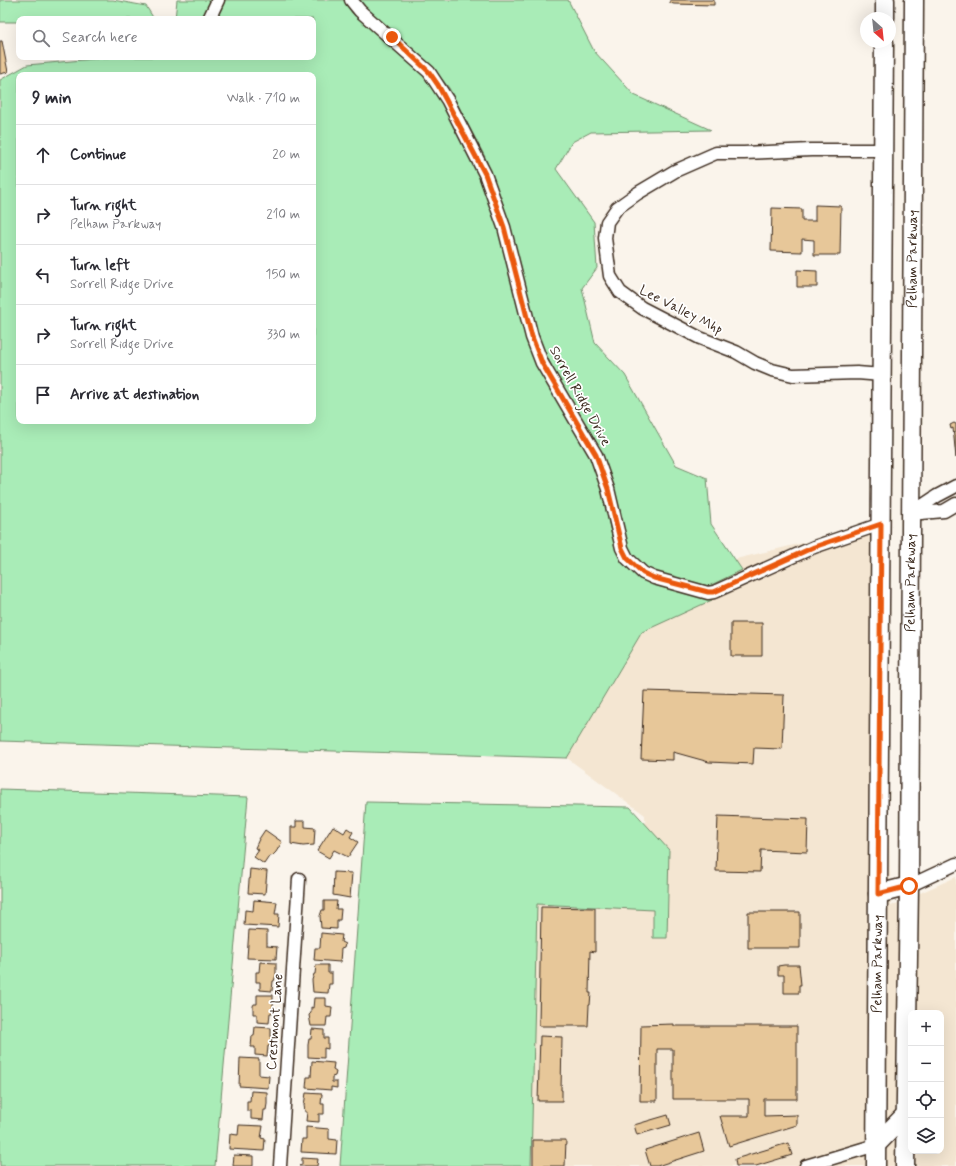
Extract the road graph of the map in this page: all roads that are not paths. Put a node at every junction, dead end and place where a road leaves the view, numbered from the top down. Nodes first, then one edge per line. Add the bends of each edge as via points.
1 (218, 0) edge
2 (352, 0) edge
3 (885, 0) edge
4 (914, 0) edge
5 (885, 12) edge
6 (210, 16) edge
7 (884, 48) edge
8 (884, 150) junction
9 (912, 150) junction
10 (882, 375) junction
11 (911, 388) junction
12 (956, 486) edge
13 (956, 504) edge
14 (910, 514) junction
15 (881, 524) junction
16 (956, 864) edge
17 (299, 879) dead end
18 (909, 886) junction
19 (878, 894) junction
20 (906, 1114) junction
21 (876, 1145) junction
22 (280, 1166) edge
23 (806, 1166) edge
24 (876, 1166) edge
25 (905, 1166) edge

1 - 6 street
2 - 15 street, Sorrell Ridge Drive via 360,11 429,72 448,101 485,174 504,227 532,337 542,363 596,455 608,489 622,548 634,565 654,578 714,592 814,547
3 - 5 main road
4 - 9 main road, Pelham Parkway
7 - 8 main road, Pelham Parkway
8 - 9 main road
8 - 10 main road, Pelham Parkway
8 - 10 street, Lee Valley Mhp via 716,153 675,171 617,208 607,222 605,238 610,276 620,292 642,308 700,338 772,370 793,375
9 - 11 main road, Pelham Parkway
10 - 11 main road
10 - 15 main road, Pelham Parkway
11 - 14 main road, Pelham Parkway
12 - 14 street
13 - 14 street via 944,511
14 - 15 main road
14 - 18 main road, Pelham Parkway
15 - 19 main road, Pelham Parkway
16 - 18 street
17 - 22 street, Crestmont Lane
18 - 19 main road
18 - 20 main road, Pelham Parkway
19 - 21 main road, Pelham Parkway
20 - 21 main road
20 - 25 main road, Pelham Parkway
21 - 23 street
21 - 24 main road, Pelham Parkway

